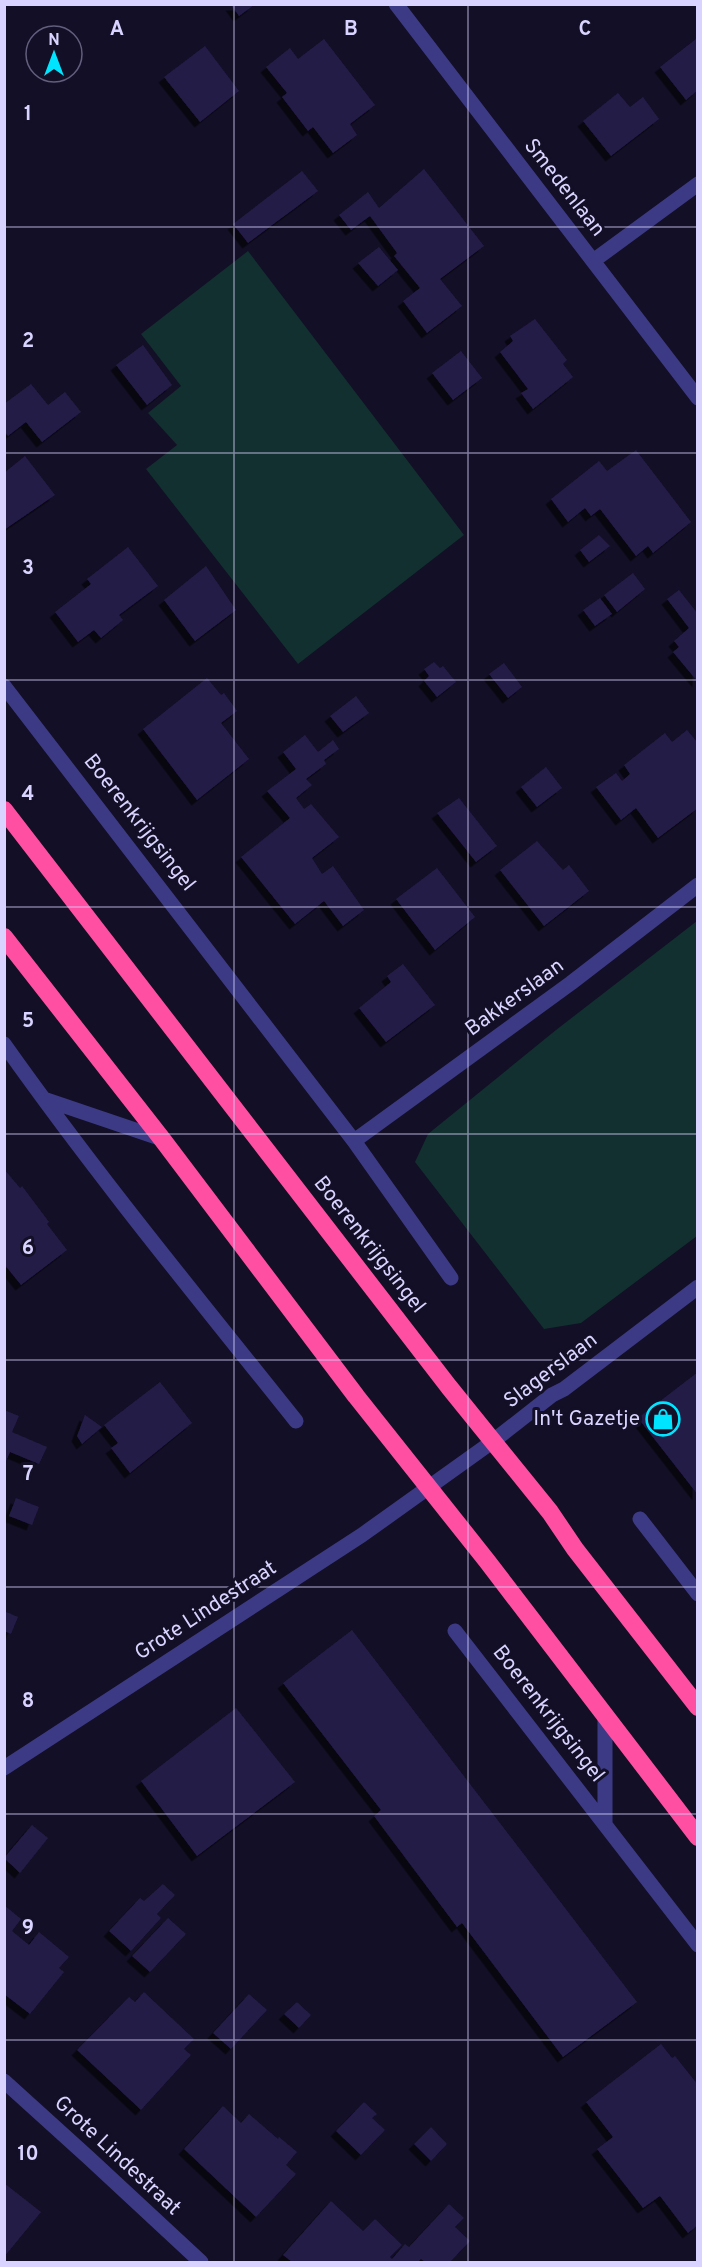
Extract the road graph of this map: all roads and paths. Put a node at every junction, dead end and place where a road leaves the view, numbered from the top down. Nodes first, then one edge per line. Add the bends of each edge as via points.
1 (396, 4) edge
2 (698, 184) edge
3 (593, 261) junction
4 (698, 398) edge
5 (4, 686) edge
6 (4, 810) edge
7 (698, 885) edge
8 (4, 937) edge
9 (4, 1044) edge
10 (44, 1100) junction
11 (162, 1139) junction
12 (354, 1141) junction
13 (451, 1278) dead end
14 (698, 1287) edge
15 (296, 1421) dead end
16 (492, 1442) junction
17 (429, 1488) junction
18 (640, 1519) dead end
19 (698, 1594) edge
20 (455, 1631) dead end
21 (698, 1707) edge
22 (605, 1717) junction
23 (4, 1768) edge
24 (605, 1825) junction
25 (698, 1837) edge
26 (698, 1945) edge
27 (4, 2081) edge
28 (201, 2262) edge

1 - 3 street, Smedenlaan
2 - 3 street
3 - 4 street, Smedenlaan
5 - 12 street, Boerenkrijgsingel
6 - 16 highway, Boerenkrijgsingel
7 - 12 street, Bakkerslaan
8 - 11 highway, Boerenkrijgsingel
9 - 10 street
10 - 11 street
10 - 15 street
11 - 17 highway, Boerenkrijgsingel
12 - 13 street, Boerenkrijgsingel
14 - 16 street, Slagerslaan
16 - 17 street, Slagerslaan
16 - 21 highway, Boerenkrijgsingel
17 - 22 highway, Boerenkrijgsingel
17 - 23 street, Grote Lindestraat
18 - 19 street
20 - 24 street, Boerenkrijgsingel
22 - 24 street, Boerenkrijgsingel
22 - 25 highway, Boerenkrijgsingel
24 - 26 street, Boerenkrijgsingel
27 - 28 street, Grote Lindestraat

